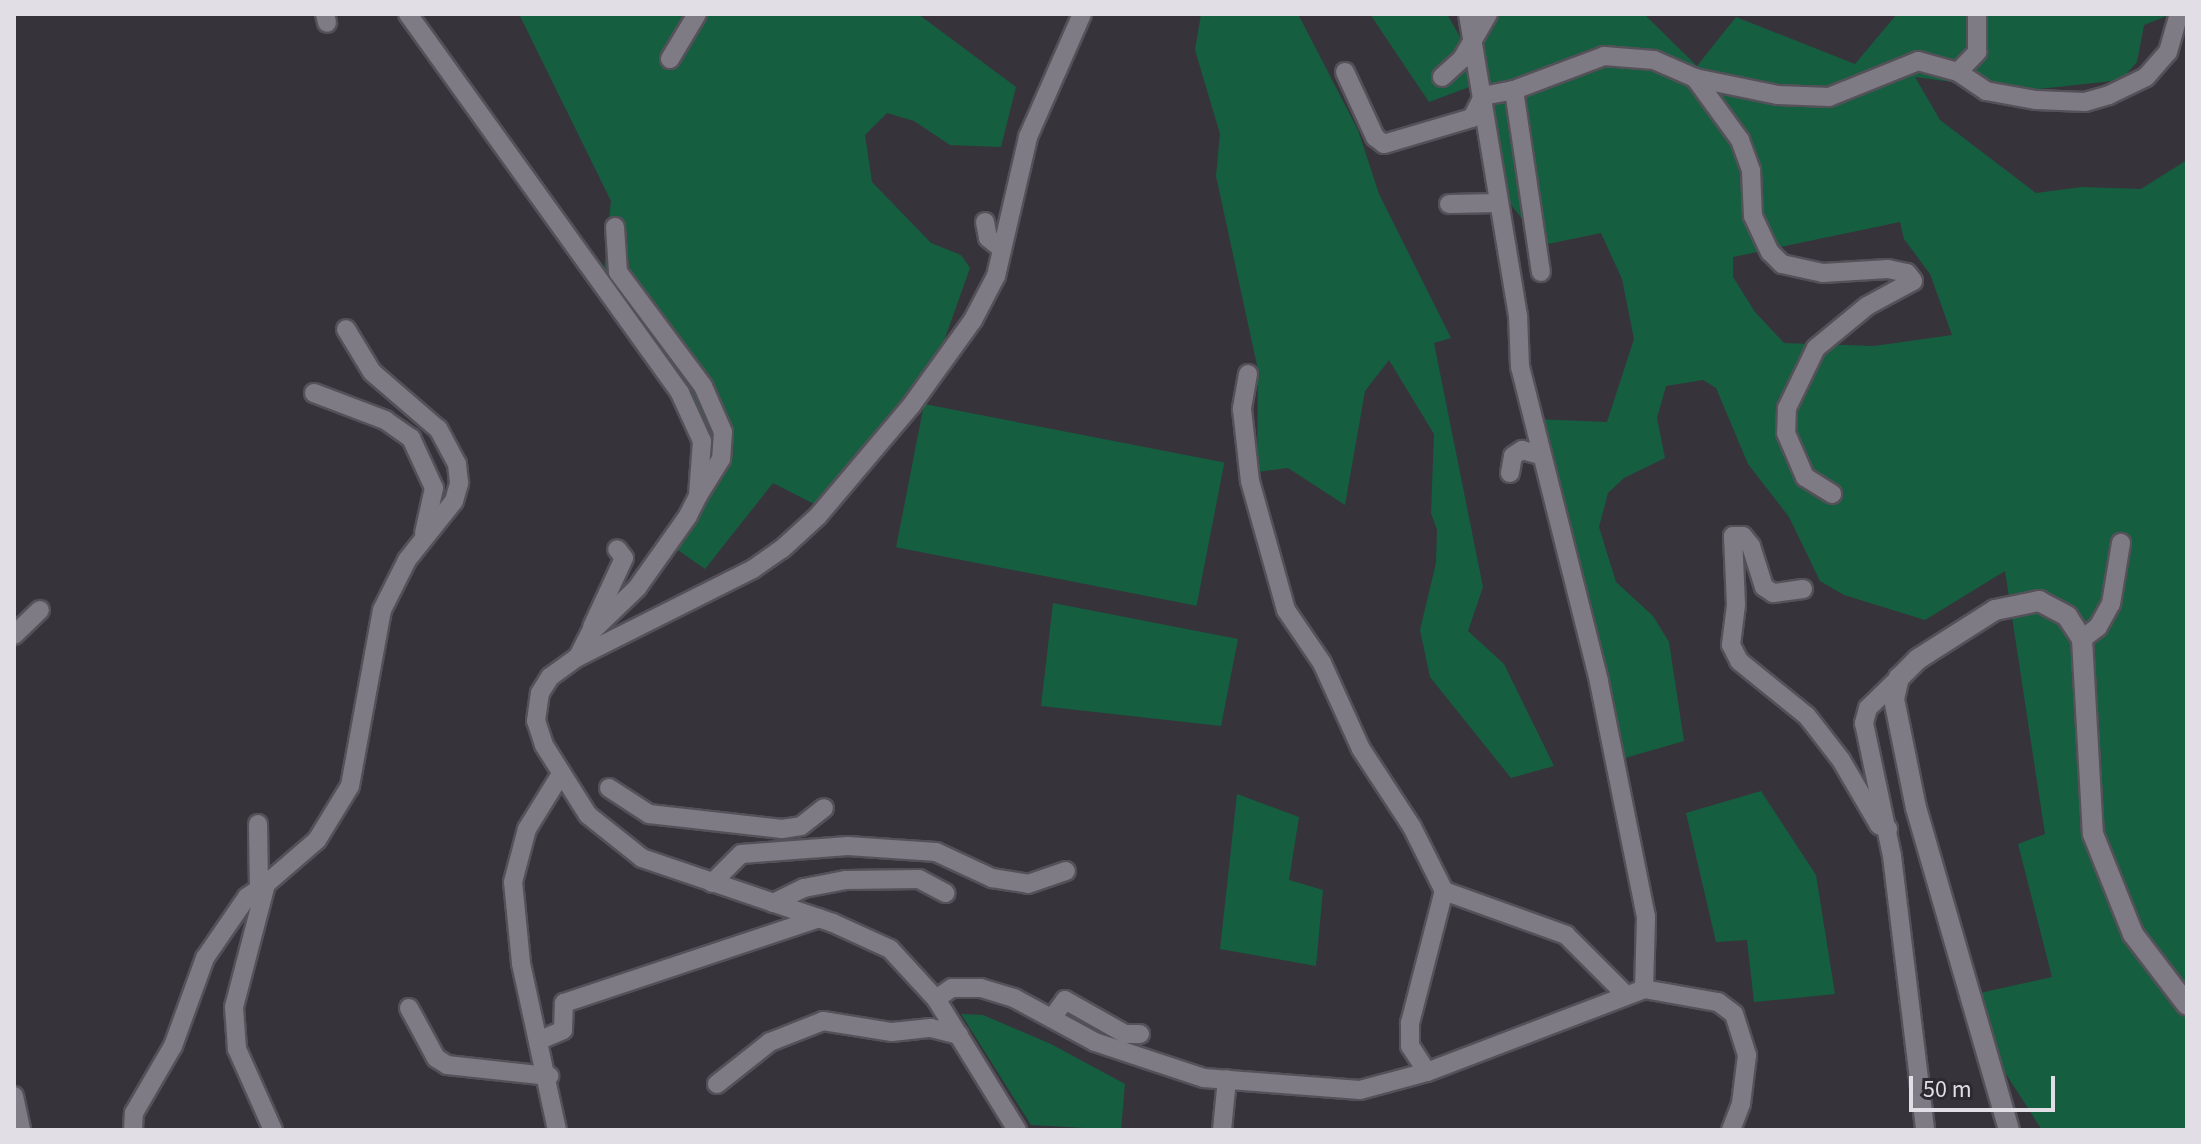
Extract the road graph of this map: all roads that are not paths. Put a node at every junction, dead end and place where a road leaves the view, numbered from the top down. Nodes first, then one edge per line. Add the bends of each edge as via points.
1 (408, 14) edge
2 (697, 14) edge
3 (1082, 14) edge
4 (1468, 14) edge
5 (1488, 14) edge
6 (1977, 14) edge
7 (2179, 14) edge
8 (1472, 38) junction
9 (670, 59) dead end
10 (1345, 72) dead end
11 (1958, 72) junction
12 (1442, 77) dead end
13 (1695, 78) junction
14 (1514, 90) junction
15 (1483, 96) junction
16 (1498, 203) junction
17 (1449, 204) dead end
18 (985, 222) dead end
19 (615, 227) dead end
20 (1002, 249) junction
21 (1541, 272) dead end
22 (346, 329) dead end
23 (1248, 374) dead end
24 (314, 393) dead end
25 (1539, 455) junction
26 (1510, 473) dead end
27 (1832, 494) dead end
28 (698, 496) junction
29 (422, 539) junction
30 (2121, 543) dead end
31 (617, 549) dead end
32 (1803, 589) dead end
33 (40, 610) dead end
34 (590, 633) junction
35 (14, 635) edge
36 (2082, 639) junction
37 (578, 657) junction
38 (1899, 678) junction
39 (561, 774) junction
40 (609, 788) dead end
41 (824, 808) dead end
42 (258, 824) dead end
43 (1888, 829) junction
44 (1066, 871) dead end
45 (712, 883) junction
46 (263, 886) junction
47 (1444, 891) junction
48 (945, 893) dead end
49 (773, 903) junction
50 (819, 918) junction
51 (1644, 989) junction
52 (1626, 995) junction
53 (936, 999) junction
54 (2187, 1005) edge
55 (409, 1008) dead end
56 (1052, 1018) junction
57 (1140, 1034) dead end
58 (959, 1035) junction
59 (540, 1040) junction
60 (1427, 1072) junction
61 (549, 1076) junction
62 (1227, 1079) junction
63 (717, 1084) dead end
64 (14, 1096) edge
65 (21, 1130) edge
66 (133, 1130) edge
67 (273, 1130) edge
68 (557, 1130) edge
69 (1017, 1130) edge
70 (1222, 1130) edge
71 (1731, 1130) edge
72 (1925, 1130) edge
73 (2009, 1130) edge

1 - 28 street via 680,393 702,441
2 - 9 street
3 - 20 street via 1028,137
4 - 8 street
5 - 8 street
6 - 11 street via 1977,52
7 - 11 street via 2168,52 2146,77 2085,102 1986,91
8 - 12 street via 1462,59
8 - 15 street
10 - 15 street via 1375,137 1384,144 1472,118
11 - 13 street via 1918,61 1829,97 1750,91
13 - 14 street via 1654,60 1604,56
13 - 27 street via 1740,140 1751,171 1753,216 1770,252 1782,264 1823,273 1888,269 1907,273 1913,281 1867,306 1816,348 1787,408 1786,433 1805,477
14 - 15 street
14 - 21 street
15 - 16 street
16 - 17 street
16 - 25 street via 1518,316 1520,367
18 - 20 street via 988,238
19 - 28 street via 618,272 703,386 723,432 721,459
20 - 37 street via 996,276 954,347 818,516 753,569
22 - 29 street via 372,372 438,429 457,464 454,501
23 - 47 street via 1243,434 1250,481 1286,610 1322,663 1361,749 1412,827
24 - 29 street via 385,420 417,445 434,488
25 - 26 street via 1522,450 1513,456
25 - 51 street via 1612,746 1646,917
28 - 34 street via 637,588
29 - 46 street via 382,610 350,786 317,840
30 - 36 street via 2111,604 2098,627
31 - 34 street via 624,558
32 - 43 street via 1773,593 1764,587 1751,546 1743,536 1733,536 1736,605 1731,645 1739,661 1807,716 1841,760 1879,825
33 - 35 street
34 - 37 street
36 - 38 street via 2056,609 2039,601 2018,603 1943,641
36 - 54 street via 2093,834 2133,934
37 - 39 street via 550,677 540,693 536,721
38 - 43 street via 1868,708 1864,723
38 - 73 street via 1895,715 1916,808
39 - 45 street via 588,815 620,844 675,873
39 - 59 street via 527,829 513,882 521,963
40 - 41 street via 649,814 782,829 801,826
42 - 46 street
43 - 72 street
44 - 45 street via 1028,884 992,878 936,852 848,846 741,854
45 - 49 street
46 - 66 street via 229,919 205,958 173,1046 134,1113
46 - 67 street via 234,1007 237,1049
47 - 52 street via 1566,935
47 - 60 street via 1410,1023 1410,1046
48 - 49 street via 919,879 846,880 804,888
49 - 50 street
50 - 53 street via 890,949
50 - 59 street via 564,1003 563,1030
51 - 52 street
51 - 71 street via 1718,1002 1734,1014 1747,1055 1741,1104
52 - 60 street
53 - 56 street via 952,988 981,988
53 - 58 street
55 - 61 street via 436,1058 447,1065
56 - 57 street via 1065,1000 1125,1034
56 - 62 street via 1151,1064
58 - 63 street via 931,1028 892,1032 823,1021 770,1042
58 - 69 street
59 - 61 street
60 - 62 street via 1360,1090
61 - 68 street
62 - 70 street
64 - 65 street

